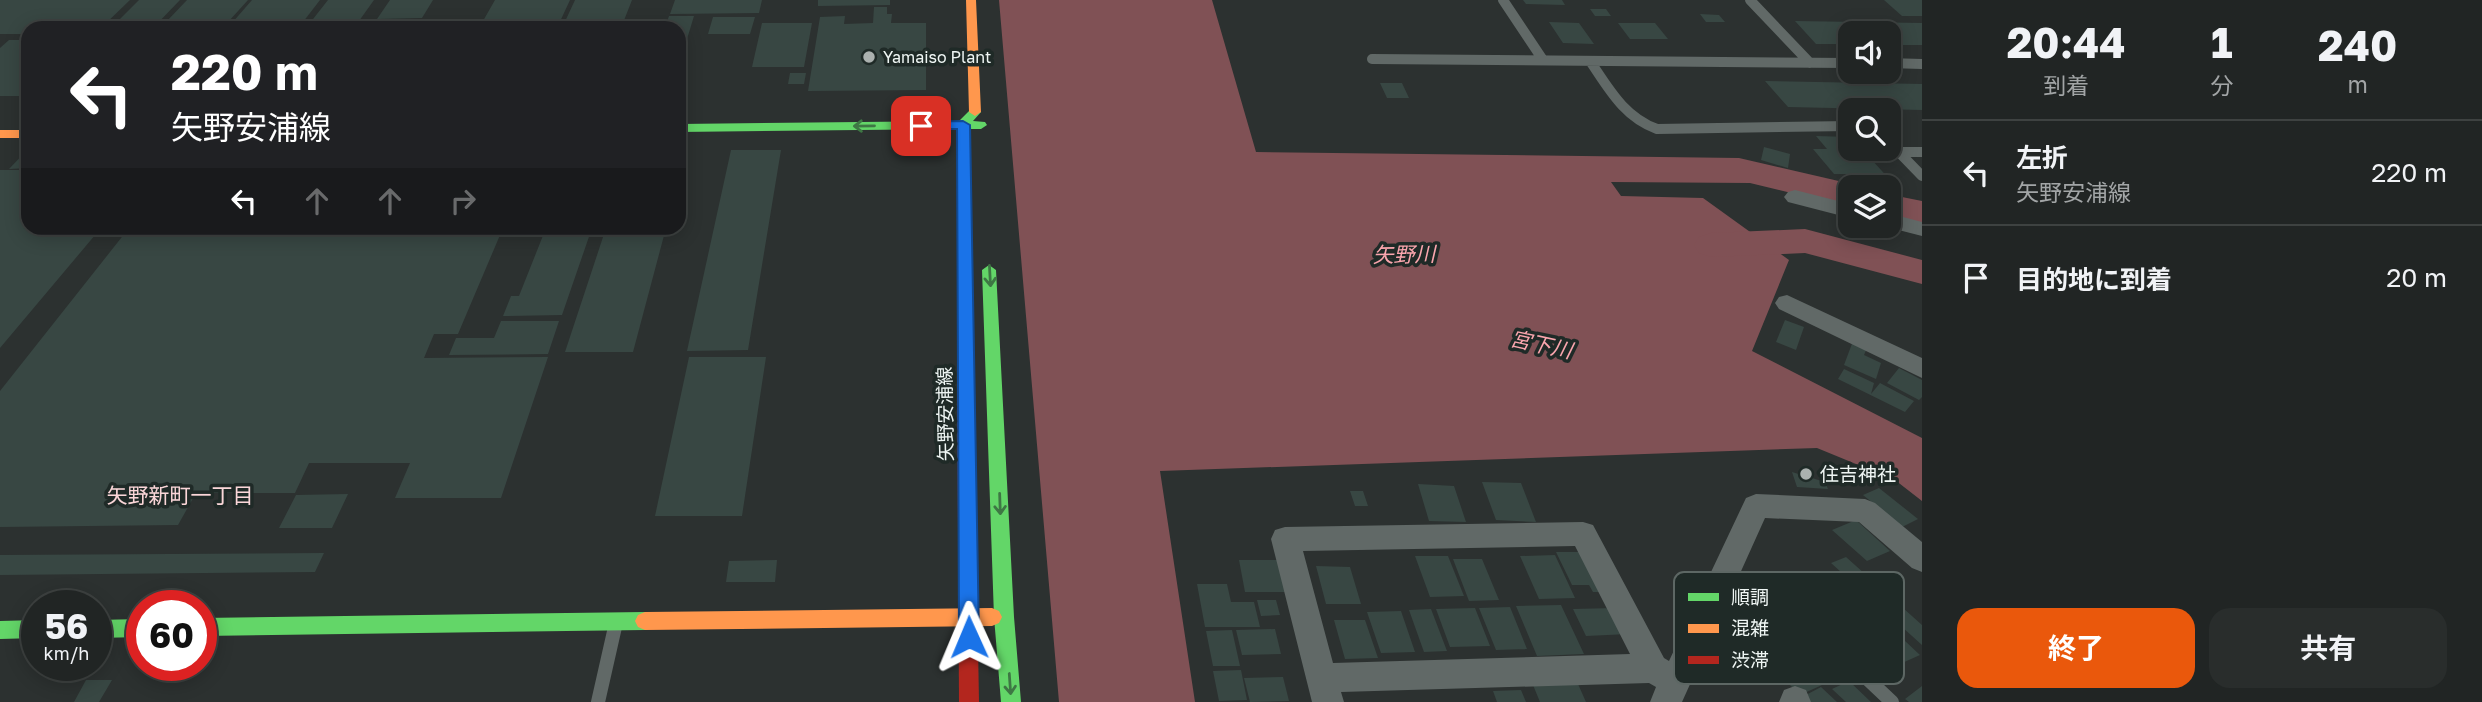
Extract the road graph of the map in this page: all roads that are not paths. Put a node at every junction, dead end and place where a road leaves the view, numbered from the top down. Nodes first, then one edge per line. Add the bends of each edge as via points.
1 (971, 0) edge
2 (1503, 0) edge
3 (1750, 0) edge
4 (1372, 59) dead end
5 (1543, 60) junction
6 (1590, 61) junction
7 (1810, 62) junction
8 (1838, 63) edge
9 (1901, 63) edge
10 (1922, 64) edge
11 (686, 114) edge
12 (0, 120) edge
13 (21, 120) edge
14 (963, 125) junction
15 (979, 125) junction
16 (1838, 126) edge
17 (686, 128) edge
18 (0, 134) edge
19 (21, 134) edge
20 (1901, 152) edge
21 (1922, 152) edge
22 (1901, 154) edge
23 (1922, 176) edge
24 (1795, 197) dead end
25 (1838, 208) edge
26 (1901, 223) edge
27 (1922, 229) edge
28 (988, 255) dead end
29 (1787, 303) dead end
30 (1922, 369) edge
31 (1922, 559) edge
32 (1722, 572) edge
33 (1004, 617) junction
34 (968, 618) junction
35 (616, 622) junction
36 (217, 627) edge
37 (21, 629) edge
38 (0, 630) edge
39 (1674, 666) edge
40 (1665, 684) edge
41 (1873, 684) edge
42 (1325, 690) edge
43 (598, 702) edge
44 (969, 702) edge
45 (1011, 702) edge
46 (1892, 702) edge

1 - 15 main road
2 - 5 lane
3 - 7 lane
4 - 5 lane
5 - 6 lane
6 - 7 lane
6 - 16 lane via 1627,114 1643,126
7 - 8 lane
9 - 10 lane
11 - 15 main road
12 - 13 main road
14 - 15 main road
14 -> 17 main road
14 - 34 main road, 矢野安浦線
18 - 19 main road
20 - 21 lane
22 - 23 lane
24 - 25 street
26 - 27 street
28 -> 33 main road
29 - 30 street
31 - 32 street via 1865,511 1756,506
33 - 34 main road
33 -> 45 main road
34 - 35 main road
34 - 44 main road, 矢野安浦線
35 - 36 main road
35 - 43 lane
37 - 38 main road
39 - 40 street
40 - 42 street
40 - 42 street via 1583,534 1285,539
41 - 46 lane

